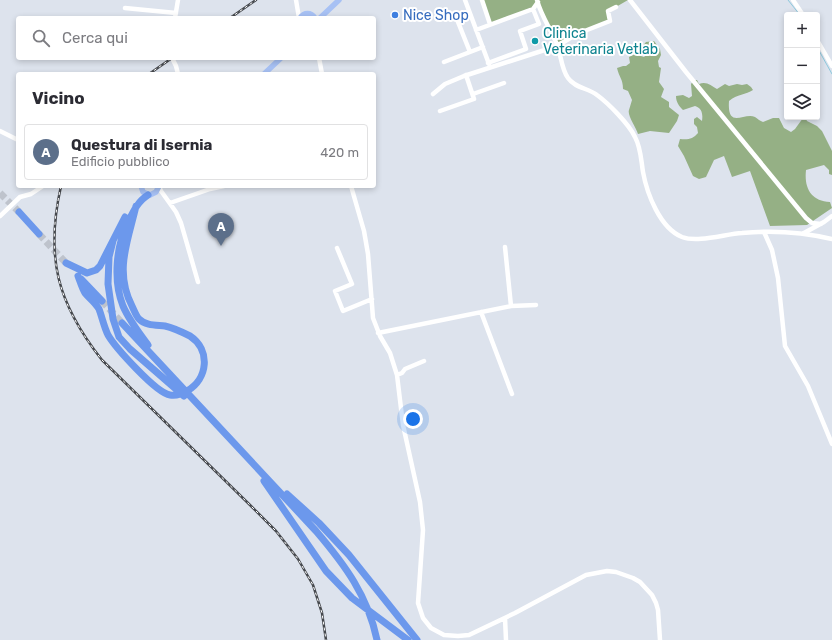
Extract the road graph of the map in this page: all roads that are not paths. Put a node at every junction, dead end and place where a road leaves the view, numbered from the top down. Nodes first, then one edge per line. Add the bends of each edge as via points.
1 (178, 0) edge
2 (339, 0) edge
3 (465, 0) edge
4 (482, 0) edge
5 (630, 0) edge
6 (793, 0) edge
7 (296, 1) edge
8 (537, 1) edge
9 (616, 7) dead end
10 (125, 8) dead end
11 (533, 9) junction
12 (328, 10) junction
13 (469, 12) junction
14 (801, 12) edge
15 (176, 15) edge
16 (311, 15) edge
17 (299, 16) edge
18 (301, 16) edge
19 (322, 16) edge
20 (490, 24) junction
21 (476, 30) junction
22 (820, 45) edge
23 (558, 46) junction
24 (483, 47) junction
25 (470, 52) junction
26 (173, 60) edge
27 (279, 60) edge
28 (319, 60) edge
29 (444, 62) dead end
30 (488, 63) junction
31 (832, 66) edge
32 (490, 68) junction
33 (178, 72) edge
34 (266, 72) edge
35 (322, 72) edge
36 (466, 75) junction
37 (504, 83) dead end
38 (433, 94) dead end
39 (473, 94) junction
40 (440, 111) dead end
41 (0, 131) edge
42 (16, 139) edge
43 (40, 188) edge
44 (160, 188) edge
45 (216, 188) edge
46 (352, 188) edge
47 (146, 191) edge
48 (163, 195) junction
49 (170, 203) junction
50 (136, 206) junction
51 (19, 212) tunnel mouth
52 (0, 216) edge
53 (832, 216) edge
54 (811, 226) junction
55 (764, 232) junction
56 (804, 233) junction
57 (39, 234) tunnel mouth
58 (832, 239) edge
59 (113, 241) junction
60 (504, 247) dead end
61 (337, 248) dead end
62 (78, 276) junction
63 (198, 282) dead end
64 (372, 299) junction
65 (102, 301) tunnel mouth
66 (536, 305) dead end
67 (511, 306) junction
68 (481, 312) junction
69 (122, 323) tunnel mouth
70 (378, 333) junction
71 (424, 361) dead end
72 (397, 375) junction
73 (182, 388) junction
74 (512, 394) dead end
75 (203, 411) junction
76 (832, 444) edge
77 (241, 451) junction
78 (255, 466) junction
79 (505, 618) junction
80 (377, 640) edge
81 (408, 640) edge
82 (417, 640) edge
83 (506, 640) edge
84 (660, 640) edge

1 - 15 street
2 - 12 main road
3 - 13 street
4 - 20 street
5 - 54 street
6 - 14 street
7 - 16 street via 301,9
7 - 17 street
8 - 11 street
8 - 23 street
9 - 23 street via 608,11 610,21 577,34
10 - 15 street
11 - 20 street
11 - 30 street via 539,24 520,31 526,49
12 - 16 main road
12 - 19 main road
13 - 21 street
13 - 25 street via 456,17
16 - 18 main road
20 - 21 street
21 - 24 street
22 - 31 street
23 - 32 street
23 - 55 street via 569,79 596,94 632,132 638,142 653,204 673,233 683,238 696,239
24 - 25 street
24 - 30 street
25 - 29 street
26 - 33 street
27 - 34 main road
28 - 35 street
30 - 32 street
32 - 36 street
36 - 38 street via 445,84
36 - 39 street
37 - 39 street
39 - 40 street via 474,98
41 - 42 street
43 - 52 street via 31,194 20,196
44 - 48 street
45 - 49 street
46 - 64 street via 364,231
47 - 48 street
47 - 50 highway
47 - 59 highway via 126,216
48 - 49 street
49 - 63 street via 184,230
50 - 62 highway via 123,259 125,290 142,322 182,332 192,337 199,346 205,362 204,371 197,383 187,391 174,396 153,385 113,342 98,309 85,292
50 - 73 highway via 125,227 120,246 117,267 119,292 123,306 138,333 173,372
51 - 57 highway
53 - 54 street via 820,224
54 - 56 street
55 - 56 street
55 - 76 street via 772,250 778,278 785,346 808,386
56 - 58 street
59 - 62 highway via 100,266 91,273 82,272 66,263
59 - 75 highway via 109,257 108,284 118,337 186,399
60 - 67 street
61 - 64 street via 352,284 335,291 343,311
62 - 65 highway
64 - 70 street via 373,318
66 - 67 street
67 - 68 street
68 - 70 street
68 - 74 street
69 - 73 highway
70 - 72 street via 390,353
71 - 72 street
72 - 79 street via 403,425 422,516 418,603 423,618 437,632 458,636 476,632
73 - 75 highway
75 - 77 highway
77 - 78 highway
77 - 81 highway via 326,571 352,598
78 - 80 highway via 346,567 364,600
78 - 82 highway via 335,538
79 - 83 street
79 - 84 street via 586,575 616,572 634,578 652,595 658,610

